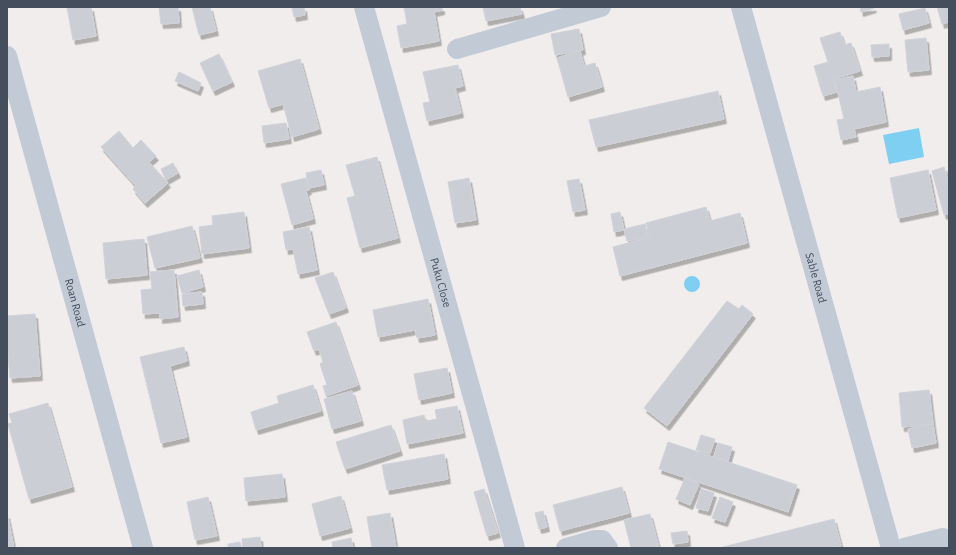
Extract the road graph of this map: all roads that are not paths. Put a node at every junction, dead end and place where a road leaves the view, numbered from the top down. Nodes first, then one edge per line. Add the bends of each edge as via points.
1 (601, 7) edge
2 (741, 7) edge
3 (365, 12) edge
4 (457, 49) dead end
5 (7, 56) edge
6 (949, 542) edge
7 (143, 548) edge
8 (515, 548) edge
9 (566, 548) edge
10 (608, 548) edge
11 (891, 548) edge
12 (904, 548) edge

1 - 4 street
2 - 11 street, Sable Road
3 - 8 street, Puku Close
5 - 7 street, Roan Road
6 - 12 street via 943,538
9 - 10 street via 594,540 602,540

